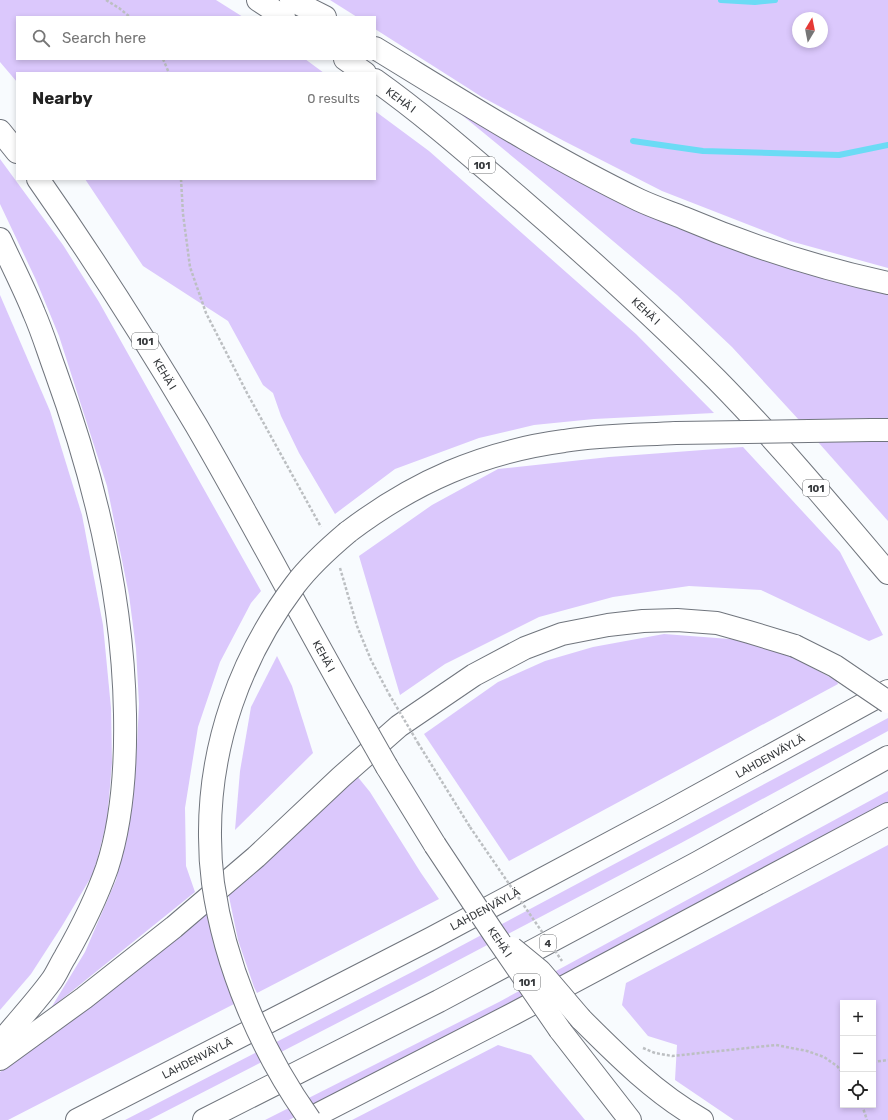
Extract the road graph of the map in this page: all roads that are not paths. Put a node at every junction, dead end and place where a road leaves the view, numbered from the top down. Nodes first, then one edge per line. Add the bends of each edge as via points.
1 (258, 0) edge
2 (291, 0) edge
3 (282, 16) edge
4 (323, 16) edge
5 (376, 49) edge
6 (346, 60) edge
7 (364, 72) edge
8 (376, 81) edge
9 (0, 131) edge
10 (16, 151) edge
11 (39, 180) edge
12 (0, 238) edge
13 (888, 283) edge
14 (879, 430) edge
15 (888, 573) edge
16 (888, 691) edge
17 (888, 702) edge
18 (888, 757) edge
19 (888, 814) edge
20 (494, 934) junction
21 (0, 1043) edge
22 (0, 1059) edge
23 (77, 1120) edge
24 (204, 1120) edge
25 (308, 1120) edge
26 (630, 1120) edge
27 (702, 1120) edge

1 - 3 highway
2 - 4 highway
5 - 13 highway via 496,122 640,200 767,250 813,265
6 - 7 highway
8 - 15 highway, KEHÄ I / 101 via 446,134 652,316 808,478
9 - 10 highway
11 - 20 highway, KEHÄ I / 101, bridge via 132,320 196,426 387,767
12 - 21 highway via 35,314 71,412 100,516 111,574 125,681 126,744 122,801 115,836 97,894 52,979
14 - 25 highway, bridge via 676,433 564,441 492,456 417,486 371,515 326,551 296,584 263,634 235,693 219,748 210,815 213,882 228,952 243,995 266,1046
16 - 23 highway, LAHDENVÄYLÄ via 432,938
17 - 22 highway, bridge via 835,666 795,646 717,623 677,620 608,624 562,634 525,648 474,675 399,726 341,776 256,857 174,927 84,998
18 - 24 highway, 4 via 697,863 446,997
19 - 25 highway
20 - 26 highway, KEHÄ I / 101, bridge via 560,1030
20 - 27 highway, bridge via 540,971 581,1018 624,1061 664,1094

